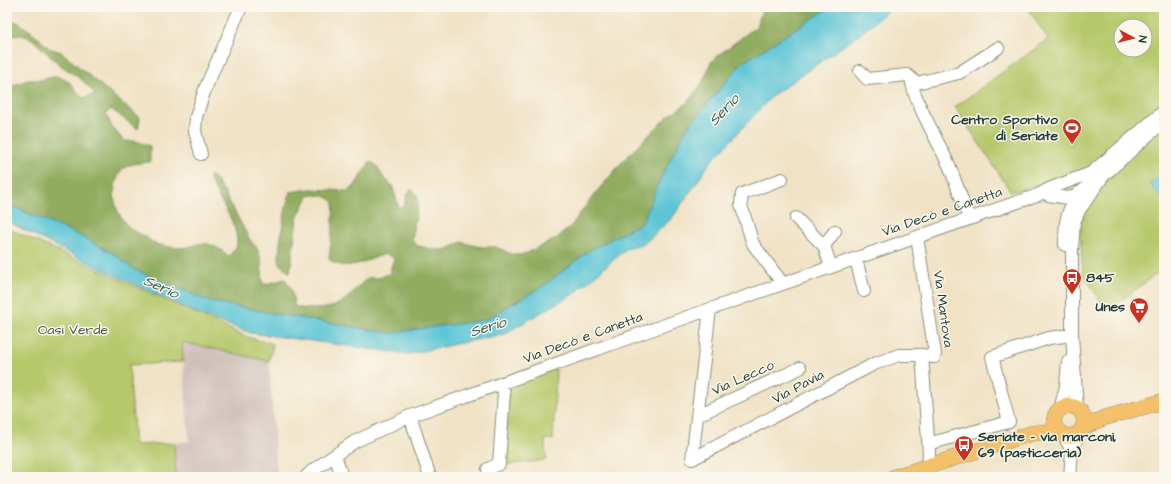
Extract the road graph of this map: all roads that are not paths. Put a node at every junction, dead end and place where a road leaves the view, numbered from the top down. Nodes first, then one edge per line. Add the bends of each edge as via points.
1 (242, 7) edge
2 (998, 48) dead end
3 (860, 71) dead end
4 (912, 84) junction
5 (1164, 111) edge
6 (1164, 122) edge
7 (1145, 138) junction
8 (200, 154) dead end
9 (1091, 173) junction
10 (782, 178) dead end
11 (1043, 195) junction
12 (1076, 197) junction
13 (796, 218) dead end
14 (969, 218) junction
15 (1065, 223) junction
16 (835, 231) dead end
17 (917, 237) junction
18 (824, 246) junction
19 (856, 258) junction
20 (832, 267) junction
21 (783, 284) junction
22 (1072, 285) junction
23 (864, 291) dead end
24 (710, 309) junction
25 (1072, 335) junction
26 (922, 355) junction
27 (800, 368) dead end
28 (501, 383) junction
29 (1164, 401) edge
30 (1079, 410) junction
31 (698, 415) junction
32 (410, 416) junction
33 (1104, 418) junction
34 (1059, 423) junction
35 (1080, 430) junction
36 (935, 442) dead end
37 (1072, 451) junction
38 (335, 455) junction
39 (692, 460) joint
40 (488, 469) dead end
41 (928, 472) edge
42 (306, 477) edge
43 (342, 477) edge
44 (430, 477) edge
45 (894, 477) edge
46 (1070, 477) edge

1 - 8 street via 205,89 196,117 195,131
2 - 4 street via 959,73
3 - 4 street via 868,79 907,75 911,78
4 - 14 street via 922,111 949,165
5 - 9 street, Via Decò e Canetta
6 - 7 street
7 - 12 street via 1124,152
7 - 22 street via 1103,176 1074,222
9 - 11 street, Via Decò e Canetta via 1051,188
9 - 12 street
10 - 21 street via 742,194 741,205 753,244
11 - 12 street, Via Decò e Canetta
11 - 14 street, Via Decò e Canetta
11 - 15 street via 1059,205
12 - 15 street
13 - 18 street
14 - 17 street, Via Decò e Canetta
15 - 22 street via 1065,266
16 - 18 street
17 - 19 street, Via Decò e Canetta
17 - 26 street, Via Mantova via 935,354 934,357
18 - 20 street
19 - 20 street, Via Decò e Canetta
19 - 23 street
20 - 21 street, Via Decò e Canetta
21 - 24 street, Via Decò e Canetta
22 - 25 street
24 - 28 street, Via Decò e Canetta via 675,319
24 - 31 street, Via Lecco
25 - 30 street
25 - 34 street
25 - 36 street via 1049,338 992,357 1009,422
26 - 39 street, Via Pavia via 899,355 874,364
26 - 41 street, Via Mantova
27 - 31 street, Via Lecco
28 - 32 street, Via Decò e Canetta
28 - 40 street via 504,393 499,464
29 - 33 main road
30 - 33 main road
30 - 34 main road via 1069,406
30 - 35 main road via 1084,419
31 - 39 street, Via Lecco
32 - 38 street, Via Decò e Canetta via 354,442
32 - 44 street
33 - 35 main road
34 - 35 main road via 1072,435
34 - 37 street
34 - 41 main road
35 - 37 street
37 - 46 street
38 - 42 street, Via Decò e Canetta
38 - 43 street
41 - 45 main road

